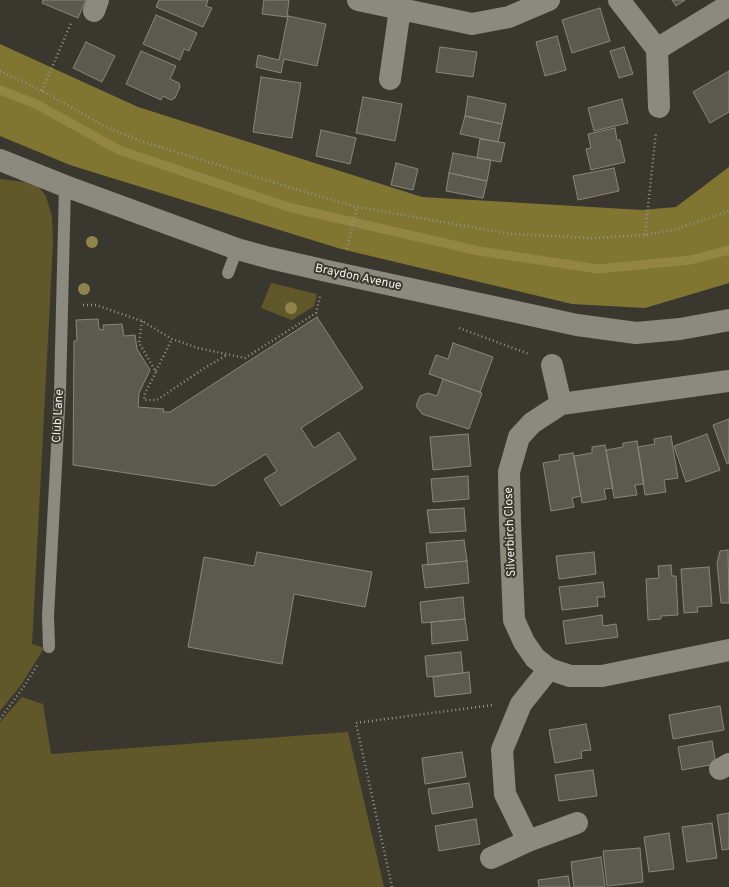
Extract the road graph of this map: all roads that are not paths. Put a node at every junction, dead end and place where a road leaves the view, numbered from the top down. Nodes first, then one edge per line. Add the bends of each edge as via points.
1 (358, 0) edge
2 (549, 0) edge
3 (619, 0) edge
4 (729, 5) edge
5 (400, 9) junction
6 (656, 49) junction
7 (390, 79) dead end
8 (659, 107) road end
9 (0, 160) edge
10 (65, 186) junction
11 (237, 249) junction
12 (228, 273) dead end
13 (729, 320) edge
14 (542, 360) road end
15 (729, 381) edge
16 (561, 404) junction
17 (49, 647) road end
18 (729, 650) edge
19 (549, 668) junction
20 (576, 823) dead end
21 (528, 841) junction
22 (491, 858) dead end

1 - 5 street
2 - 5 street via 509,16 472,24
3 - 6 street
4 - 6 street
5 - 7 street
6 - 8 street
9 - 10 street, Braydon Avenue
10 - 11 street, Braydon Avenue
10 - 17 lane, Club Lane via 48,616
11 - 12 lane
11 - 13 street, Braydon Avenue via 327,271 577,324 636,333 680,329
14 - 16 street
15 - 16 street, Silverbirch Close
16 - 19 street, Silverbirch Close via 532,423 519,437 509,472 514,620 535,658
18 - 19 street, Silverbirch Close via 602,676 570,676
19 - 21 street via 521,704 502,750 505,794
20 - 21 street
21 - 22 street

